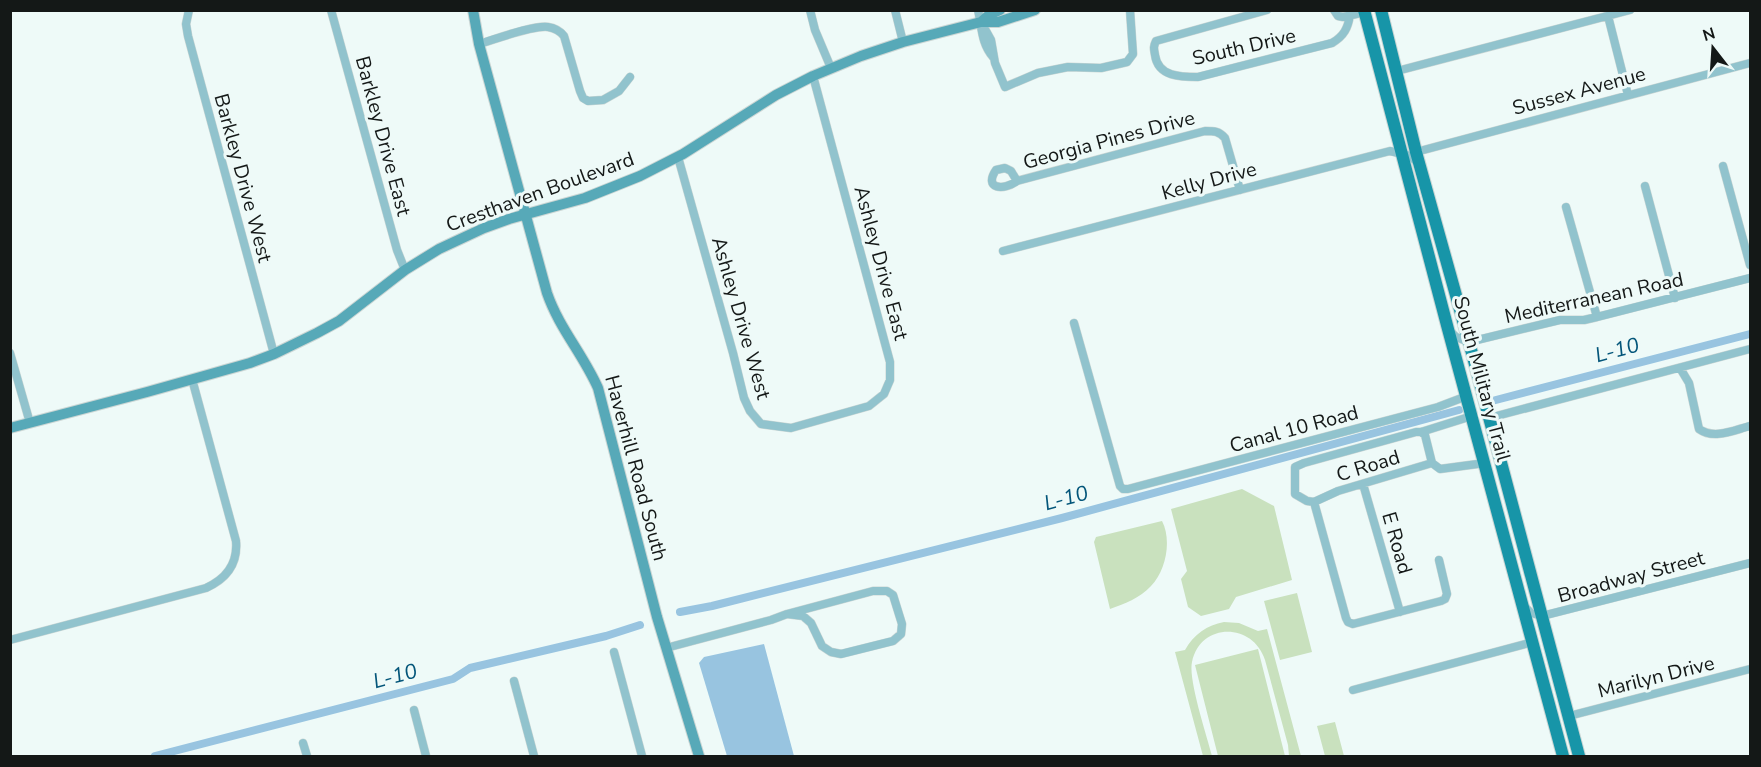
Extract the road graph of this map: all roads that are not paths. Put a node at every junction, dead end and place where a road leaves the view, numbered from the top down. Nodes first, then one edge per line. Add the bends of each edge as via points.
1 (189, 10) edge
2 (332, 10) edge
3 (473, 10) edge
4 (810, 10) edge
5 (895, 10) edge
6 (978, 10) edge
7 (1000, 10) edge
8 (1035, 10) edge
9 (1267, 10) edge
10 (1334, 10) edge
11 (1381, 10) edge
12 (1630, 10) edge
13 (1365, 11) edge
14 (1130, 12) edge
15 (1350, 15) junction
16 (1608, 16) junction
17 (981, 22) junction
18 (903, 42) junction
19 (479, 44) junction
20 (1750, 63) edge
21 (831, 68) junction
22 (1397, 71) junction
23 (813, 76) junction
24 (630, 77) dead end
25 (1628, 95) junction
26 (1393, 117) junction
27 (1410, 127) junction
28 (1416, 152) junction
29 (1402, 153) junction
30 (678, 157) junction
31 (1420, 165) junction
32 (1723, 166) dead end
33 (1017, 181) dead end
34 (1645, 186) dead end
35 (1240, 190) junction
36 (1566, 207) dead end
37 (525, 214) junction
38 (1003, 251) dead end
39 (1750, 265) edge
40 (405, 270) junction
41 (1750, 278) edge
42 (1676, 298) junction
43 (1597, 317) junction
44 (1074, 323) dead end
45 (1448, 328) junction
46 (1469, 342) junction
47 (1750, 349) edge
48 (10, 353) edge
49 (274, 354) junction
50 (1458, 363) junction
51 (1680, 368) junction
52 (192, 379) junction
53 (1467, 396) junction
54 (1472, 416) junction
55 (1489, 418) junction
56 (824, 420) joint
57 (30, 423) junction
58 (1750, 426) edge
59 (10, 428) edge
60 (1421, 432) junction
61 (1497, 448) junction
62 (1432, 463) junction
63 (1485, 463) junction
64 (1363, 484) junction
65 (1314, 502) junction
66 (1439, 560) dead end
67 (1750, 563) edge
68 (1523, 605) junction
69 (1400, 612) junction
70 (788, 614) junction
71 (1542, 616) junction
72 (10, 640) edge
73 (1533, 642) junction
74 (666, 648) junction
75 (614, 652) dead end
76 (1750, 669) edge
77 (514, 681) dead end
78 (1353, 690) dead end
79 (414, 710) dead end
80 (1569, 716) junction
81 (303, 743) dead end
82 (307, 756) edge
83 (426, 756) edge
84 (534, 756) edge
85 (642, 756) edge
86 (699, 756) edge
87 (1563, 756) edge
88 (1579, 756) edge

1 - 49 street, Barkley Drive West via 188,36
2 - 40 street, Barkley Drive East
3 - 19 street, Haverhill Road South
4 - 21 street
5 - 18 street
6 - 17 street
7 - 17 street, Cresthaven Boulevard
8 - 17 street, Cresthaven Boulevard via 998,22
9 - 15 street, South Drive via 1156,41 1155,61 1170,74 1198,77 1332,43 1347,29
10 - 15 street via 1338,16
11 - 22 main road, South Military Trail
12 - 16 street
13 - 15 street
13 - 26 main road, South Military Trail
14 - 17 street via 1132,54 1127,62 1038,73 1005,87 982,37
16 - 22 street
16 - 25 street
17 - 18 street, Cresthaven Boulevard
18 - 21 street, Cresthaven Boulevard
19 - 24 street via 536,28 560,31 580,91 588,102 620,91
19 - 37 street, Haverhill Road South
20 - 25 street, Sussex Avenue
21 - 23 street, Cresthaven Boulevard
22 - 27 main road, South Military Trail
23 - 30 street, Cresthaven Boulevard
23 - 56 street, Ashley Drive East via 890,362 890,380 884,394 868,406
25 - 28 street, Sussex Avenue
26 - 27 main road
26 - 29 main road, South Military Trail
27 - 28 main road, South Military Trail
28 - 31 main road, South Military Trail
29 - 31 street
29 - 35 street, Kelly Drive via 1390,151
29 - 45 main road, South Military Trail
30 - 37 street, Cresthaven Boulevard via 613,188
30 - 56 street, Ashley Drive West via 750,411 761,424 782,428
31 - 46 main road, South Military Trail
32 - 39 street
33 - 35 street, Georgia Pines Drive via 1215,131 1225,138
34 - 42 street
35 - 38 street, Kelly Drive
36 - 43 street
37 - 40 street, Cresthaven Boulevard via 461,238
37 - 74 street, Haverhill Road South via 551,305 598,388
40 - 49 street, Cresthaven Boulevard via 339,321
41 - 42 street, Mediterranean Road
42 - 43 street, Mediterranean Road
43 - 46 street, Mediterranean Road via 1560,320
44 - 53 street, Canal 10 Road via 1124,489 1438,407
45 - 46 street via 1456,337
45 - 50 main road, South Military Trail
46 - 55 main road, South Military Trail
47 - 51 street
48 - 57 street
49 - 52 street, Cresthaven Boulevard
50 - 53 main road, South Military Trail
50 - 61 main road via 1468,374 1486,439
51 - 55 street
51 - 58 street via 1689,382 1701,431 1714,435
52 - 57 street, Cresthaven Boulevard
52 - 72 street via 236,542 234,562 224,578 206,588
53 - 54 main road, South Military Trail
54 - 60 street
54 - 63 main road, South Military Trail
55 - 61 main road, South Military Trail
57 - 59 street, Cresthaven Boulevard
60 - 62 street
60 - 65 street via 1295,467 1295,494
61 - 71 main road, South Military Trail
62 - 63 street via 1440,469
62 - 64 street, C Road
63 - 68 main road, South Military Trail
64 - 65 street, C Road
64 - 69 street, E Road
65 - 69 street via 1348,622
66 - 69 street via 1445,599
67 - 71 street, Broadway Street
68 - 71 street, Broadway Street
68 - 73 main road, South Military Trail
70 - 70 street via 803,616 811,623 822,646 841,654 893,641 902,624 893,595 887,591 873,591
70 - 74 street
71 - 80 main road, South Military Trail
73 - 78 street
73 - 87 main road, South Military Trail
74 - 86 street, Haverhill Road South
75 - 85 street
76 - 80 street, Marilyn Drive
77 - 84 street
79 - 83 street
80 - 88 main road, South Military Trail
81 - 82 street

